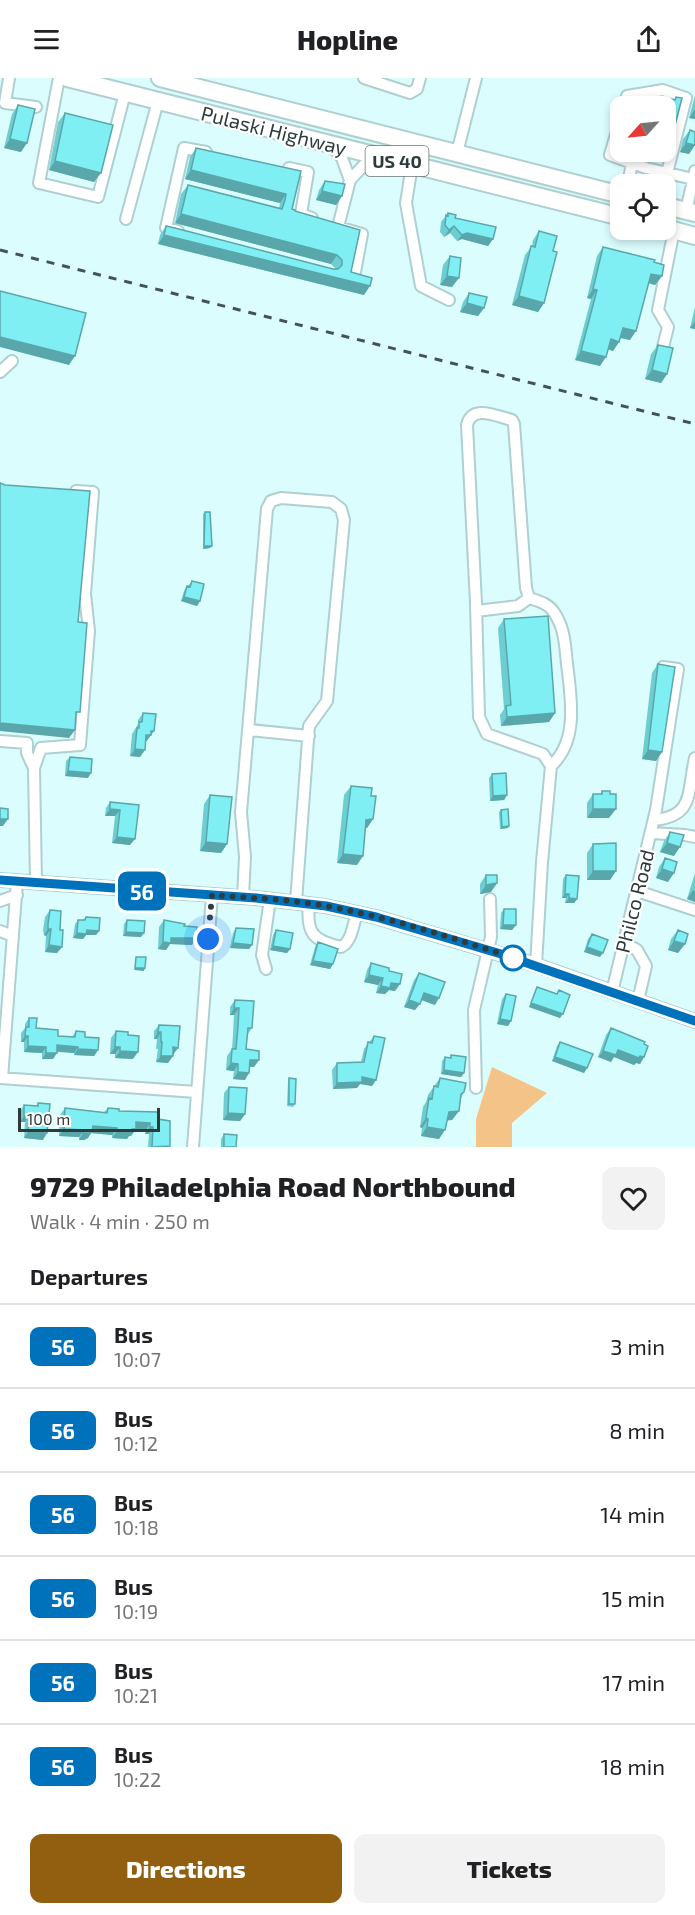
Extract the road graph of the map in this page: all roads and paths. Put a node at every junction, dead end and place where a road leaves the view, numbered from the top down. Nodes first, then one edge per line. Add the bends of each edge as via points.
1 (9, 78) edge
2 (59, 78) edge
3 (67, 78) edge
4 (160, 78) edge
5 (364, 78) edge
6 (420, 78) edge
7 (476, 78) edge
8 (125, 93) junction
9 (627, 96) edge
10 (158, 101) junction
11 (3, 104) edge
12 (36, 107) edge
13 (676, 137) edge
14 (330, 144) junction
15 (457, 153) junction
16 (218, 155) edge
17 (388, 159) junction
18 (670, 162) edge
19 (632, 163) joint
20 (412, 165) junction
21 (275, 166) edge
22 (667, 173) junction
23 (630, 174) edge
24 (694, 175) edge
25 (350, 180) junction
26 (610, 192) edge
27 (676, 208) edge
28 (691, 212) edge
29 (610, 213) edge
30 (126, 219) dead end
31 (329, 224) junction
32 (676, 231) edge
33 (188, 234) edge
34 (695, 236) edge
35 (668, 240) edge
36 (355, 272) edge
37 (450, 300) dead end
38 (663, 347) edge
39 (12, 361) dead end
40 (0, 372) edge
41 (70, 490) edge
42 (529, 598) junction
43 (476, 607) junction
44 (658, 667) edge
45 (250, 730) junction
46 (309, 736) junction
47 (0, 741) edge
48 (695, 758) edge
49 (551, 766) junction
50 (34, 768) junction
51 (655, 815) junction
52 (651, 833) junction
53 (695, 837) edge
54 (0, 880) edge
55 (36, 883) junction
56 (17, 888) junction
57 (637, 891) junction
58 (212, 895) junction
59 (243, 897) junction
60 (270, 899) junction
61 (490, 899) dead end
62 (0, 901) edge
63 (303, 903) junction
64 (695, 910) edge
65 (357, 913) junction
66 (0, 931) edge
67 (13, 936) junction
68 (624, 944) junction
69 (487, 950) junction
70 (536, 965) junction
71 (266, 969) dead end
72 (612, 992) junction
73 (638, 1001) junction
74 (695, 1021) edge
75 (1, 1078) edge
76 (476, 1088) dead end
77 (196, 1092) junction
78 (192, 1147) edge

1 - 11 street
2 - 8 street via 58,113 39,183 98,198 110,128
3 - 8 highway, Pulaski Highway / US 40
4 - 15 highway, Pulaski Highway / US 40
5 - 6 street via 410,93 417,89
7 - 15 street
8 - 10 highway, Pulaski Highway / US 40
9 - 13 street via 663,90 686,98
10 - 14 highway, Pulaski Highway / US 40
10 - 30 street
11 - 12 street
14 - 17 highway, Pulaski Highway / US 40
14 - 25 street via 342,158
15 - 26 highway, Pulaski Highway / US 40
16 - 33 street via 184,148 181,186 166,228
17 - 20 highway, Pulaski Highway / US 40
17 - 25 street via 364,165
18 - 22 street
19 - 22 street
19 - 23 street
20 - 29 highway, Pulaski Highway / US 40
20 - 37 street via 406,203 421,286
21 - 31 street via 309,172 301,214
22 - 24 street
24 - 28 street
25 - 31 street
27 - 28 highway
31 - 36 street via 362,234
32 - 34 highway
35 - 38 street via 658,310 668,327
39 - 40 street
41 - 50 street via 93,492 85,594 89,631 80,745 41,748
42 - 43 street via 518,606
42 - 43 street via 514,424 512,420 480,412 468,418 467,425
42 - 49 street via 544,603 563,632 572,716 566,743
43 - 49 street via 479,717 483,729 492,737 543,754
44 - 51 street, Philco Road via 678,669
45 - 46 street
45 - 46 street via 267,509 271,501 281,498 332,502 341,509 344,520 327,701 309,726
45 - 59 street via 241,812
46 - 63 street
47 - 50 street via 27,743
48 - 51 street via 683,810 676,816
49 - 70 street
50 - 55 street
51 - 52 street, Philco Road
52 - 53 street
52 - 57 street, Philco Road
54 - 56 main road
55 - 56 main road
55 - 58 main road
56 - 62 street
56 - 67 street
57 - 64 street
57 - 68 street, Philco Road
58 - 59 main road
58 - 77 street
59 - 60 main road
60 - 63 main road
60 - 71 street via 262,955
61 - 69 street via 491,937
63 - 65 main road
63 - 65 street via 316,939 341,947 350,939
65 - 69 main road
66 - 67 street
67 - 75 street
68 - 72 street, Philco Road
68 - 73 street via 637,951 646,966
69 - 70 main road
69 - 76 street via 474,1010
70 - 72 main road
72 - 73 main road
73 - 74 main road
75 - 77 street
77 - 78 street

